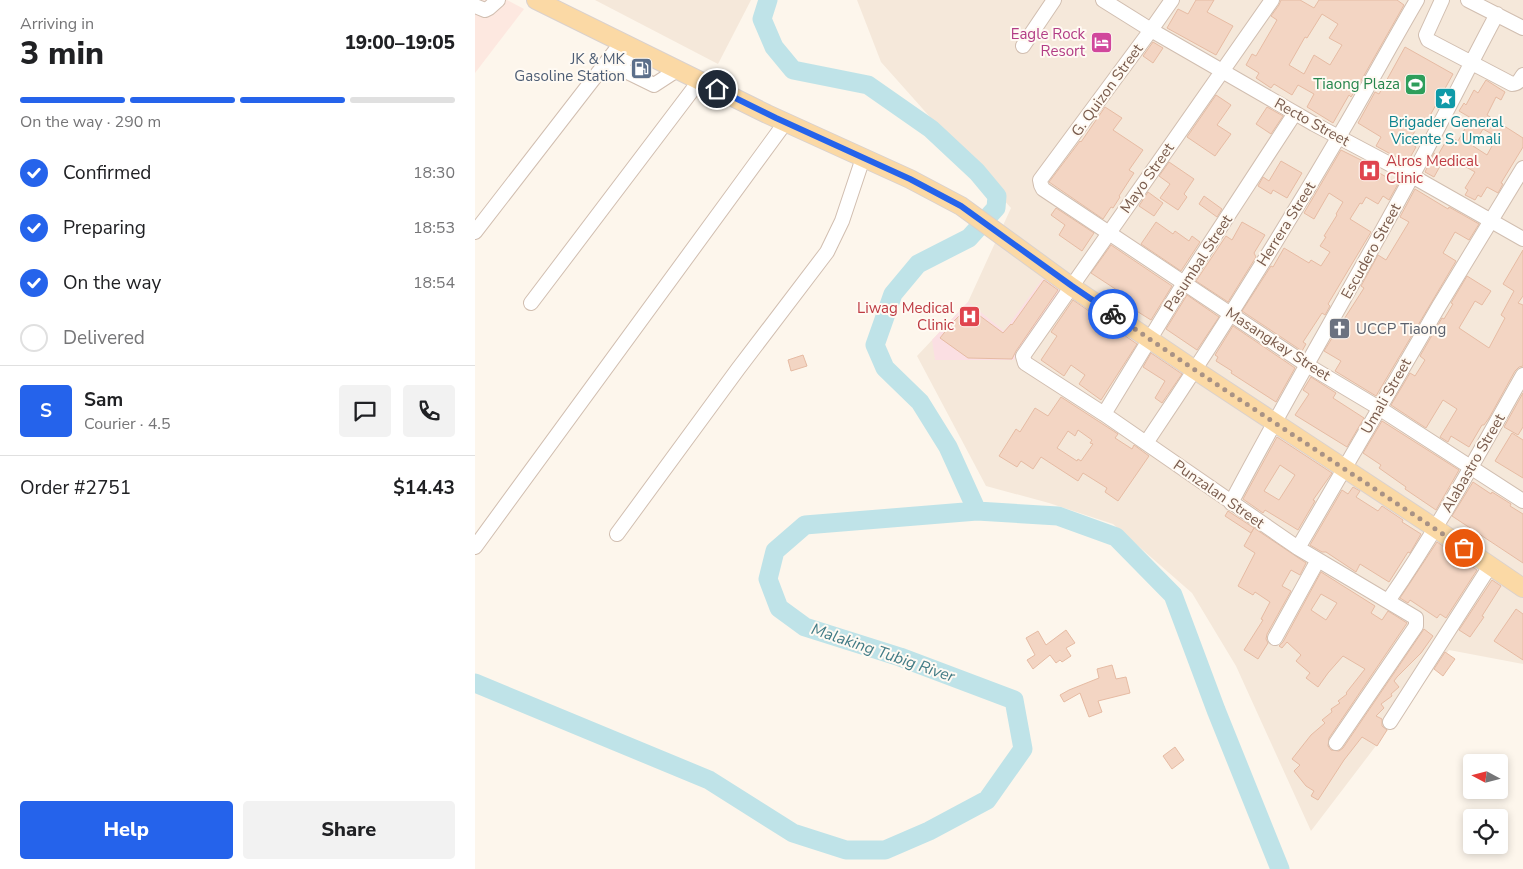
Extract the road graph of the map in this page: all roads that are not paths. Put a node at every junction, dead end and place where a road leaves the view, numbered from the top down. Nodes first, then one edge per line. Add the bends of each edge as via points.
1 (499, 0) edge
2 (1054, 0) edge
3 (1103, 0) edge
4 (1172, 0) edge
5 (1272, 0) edge
6 (1417, 0) edge
7 (1442, 0) edge
8 (1468, 0) edge
9 (546, 2) edge
10 (475, 6) edge
11 (1497, 14) junction
12 (1523, 28) edge
13 (1151, 30) junction
14 (627, 45) junction
15 (1023, 46) dead end
16 (607, 62) junction
17 (1471, 63) junction
18 (620, 69) junction
19 (677, 70) junction
20 (1222, 70) junction
21 (1523, 75) edge
22 (700, 80) junction
23 (1295, 113) junction
24 (785, 123) junction
25 (1338, 138) junction
26 (863, 158) junction
27 (1523, 168) edge
28 (1412, 176) junction
29 (1041, 180) joint
30 (1490, 221) junction
31 (475, 232) edge
32 (1109, 232) junction
33 (1523, 239) edge
34 (1184, 283) junction
35 (1072, 286) junction
36 (531, 303) dead end
37 (1230, 314) junction
38 (1149, 338) junction
39 (1023, 356) joint
40 (1307, 365) junction
41 (1195, 370) junction
42 (1523, 375) edge
43 (1379, 408) junction
44 (1104, 414) junction
45 (1273, 422) junction
46 (1146, 444) junction
47 (1471, 467) junction
48 (1344, 468) junction
49 (1523, 502) edge
50 (1231, 503) junction
51 (1435, 528) junction
52 (617, 534) dead end
53 (475, 547) edge
54 (1298, 548) junction
55 (1318, 560) junction
56 (1490, 566) junction
57 (1523, 588) edge
58 (1388, 601) junction
59 (1275, 638) dead end
60 (1390, 722) dead end
61 (1336, 744) dead end

1 - 10 street via 485,10
2 - 15 street
3 - 13 street, Recto Street
4 - 13 street, G. Quizon Street
5 - 20 street, Mayo Street
6 - 25 street, Herrera Street
7 - 17 street via 1427,38
8 - 11 street
9 - 14 main road
11 - 12 street
11 - 17 street, Escudero Street
13 - 20 street, Recto Street
13 - 29 street, G. Quizon Street
14 - 16 street
14 - 18 street
14 - 19 main road
16 - 18 street
16 - 31 street
17 - 21 street via 1512,84 1519,82
17 - 28 street, Escudero Street
18 - 19 street via 653,85
19 - 22 main road
20 - 23 street, Recto Street
20 - 32 street, Mayo Street
22 - 24 main road
22 - 36 street
23 - 25 street, Recto Street
23 - 34 street, Pasumbal Street
24 - 26 main road
24 - 53 street
25 - 28 street, Recto Street
25 - 37 street, Herrera Street
26 - 35 main road via 961,206
26 - 52 street via 842,222 827,252
27 - 30 street, Umali Street
28 - 30 street, Recto Street
28 - 40 street, Escudero Street
29 - 32 street, Masangkay Street via 1043,189
30 - 33 street, Recto Street
30 - 43 street, Umali Street
32 - 34 street, Masangkay Street
32 - 35 street, Mayo Street
34 - 37 street, Masangkay Street
34 - 38 street, Pasumbal Street
35 - 38 main road
35 - 39 street, Mayo Street
37 - 40 street, Masangkay Street
37 - 41 street, Herrera Street
38 - 41 main road
38 - 44 street, Pasumbal Street
39 - 44 street, Punzalan Street via 1025,363
40 - 43 street, Masangkay Street
40 - 45 street, Escudero Street
41 - 45 main road
41 - 46 street, Herrera Street
42 - 47 street, Alabastro Street
43 - 47 street, Masangkay Street
43 - 48 street, Umali Street
44 - 46 street, Punzalan Street
45 - 48 main road
45 - 50 street, Escudero Street
46 - 50 street, Punzalan Street
47 - 49 street, Masangkay Street
47 - 51 street, Alabastro Street
48 - 51 main road
48 - 54 street, Umali Street
50 - 54 street, Punzalan Street
51 - 56 main road
51 - 58 street, Alabastro Street
54 - 55 street, Punzalan Street
55 - 58 street, Punzalan Street
55 - 59 street
56 - 57 main road
56 - 60 street
58 - 61 street, Punzalan Street via 1416,618 1416,626

